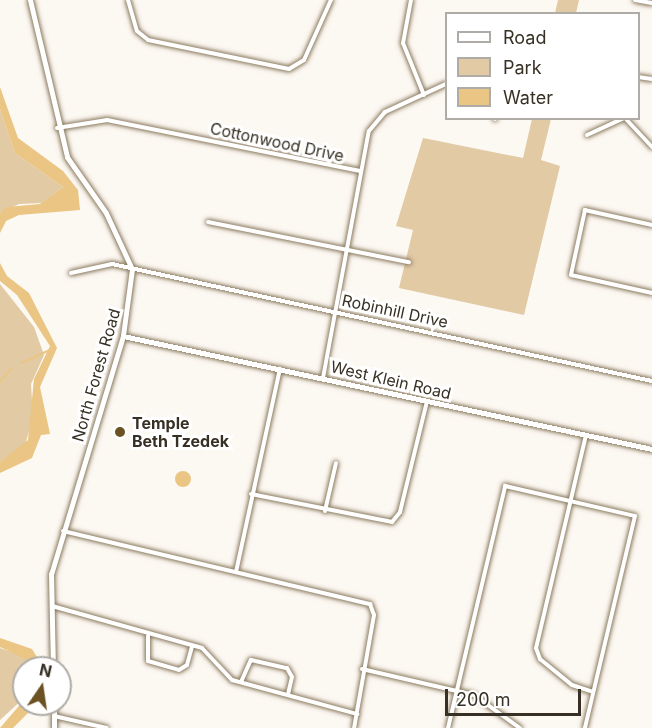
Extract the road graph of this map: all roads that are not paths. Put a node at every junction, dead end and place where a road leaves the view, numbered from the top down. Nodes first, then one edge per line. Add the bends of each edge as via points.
1 (30, 0) edge
2 (128, 0) edge
3 (331, 0) edge
4 (411, 0) edge
5 (635, 0) edge
6 (652, 3) edge
7 (445, 85) edge
8 (424, 95) junction
9 (621, 120) edge
10 (627, 120) edge
11 (57, 128) junction
12 (587, 135) dead end
13 (652, 147) edge
14 (359, 171) junction
15 (208, 222) dead end
16 (652, 225) edge
17 (347, 248) junction
18 (410, 262) dead end
19 (132, 269) junction
20 (71, 273) dead end
21 (652, 293) edge
22 (336, 312) junction
23 (123, 336) junction
24 (280, 369) junction
25 (323, 378) junction
26 (652, 381) edge
27 (427, 401) junction
28 (586, 434) junction
29 (652, 449) edge
30 (336, 463) dead end
31 (251, 494) junction
32 (570, 501) junction
33 (325, 511) junction
34 (63, 531) junction
35 (236, 572) junction
36 (52, 606) junction
37 (148, 636) junction
38 (192, 646) junction
39 (53, 656) edge
40 (362, 669) junction
41 (241, 682) junction
42 (457, 690) junction
43 (593, 692) junction
44 (288, 694) junction
45 (357, 714) junction
46 (54, 717) joint
47 (54, 728) edge
48 (107, 728) edge
49 (354, 728) edge
50 (448, 728) edge
51 (520, 728) edge
52 (585, 728) edge

1 - 11 street
2 - 3 street via 137,32 148,40 289,69 304,60
4 - 8 street via 403,43
5 - 6 street
7 - 8 street, Cottonwood Drive
8 - 14 street, Cottonwood Drive via 375,120
9 - 12 street
10 - 13 street
11 - 14 street, Cottonwood Drive via 107,120
11 - 19 street via 75,171 106,213
14 - 17 street
15 - 17 street
16 - 21 street via 585,210 571,275
17 - 18 street
17 - 22 street
19 - 20 street, Robinhill Drive via 112,264
19 - 22 street, Robinhill Drive
19 - 23 street, North Forest Road
22 - 25 street
22 - 26 street, Robinhill Drive
23 - 24 street, West Klein Road
23 - 34 street, North Forest Road
24 - 25 street, West Klein Road
24 - 31 street
25 - 27 street, West Klein Road
27 - 28 street, West Klein Road
27 - 33 street via 396,520 385,524
28 - 29 street, West Klein Road
28 - 32 street
30 - 33 street
31 - 33 street
31 - 35 street
32 - 42 street via 505,486
32 - 43 street via 536,652 572,685
32 - 43 street via 635,516
34 - 35 street
34 - 36 street, North Forest Road via 51,574
35 - 40 street via 370,604 374,615
36 - 37 street via 119,622
36 - 39 street, North Forest Road
37 - 38 street
37 - 38 street via 148,661 179,670 187,665
38 - 41 street via 207,651 226,676
40 - 42 street
40 - 45 street
41 - 44 street
41 - 44 street via 251,660 287,668 292,677
42 - 50 street
42 - 51 street via 481,698
43 - 52 street
44 - 45 street
45 - 49 street
46 - 47 street
46 - 48 street

